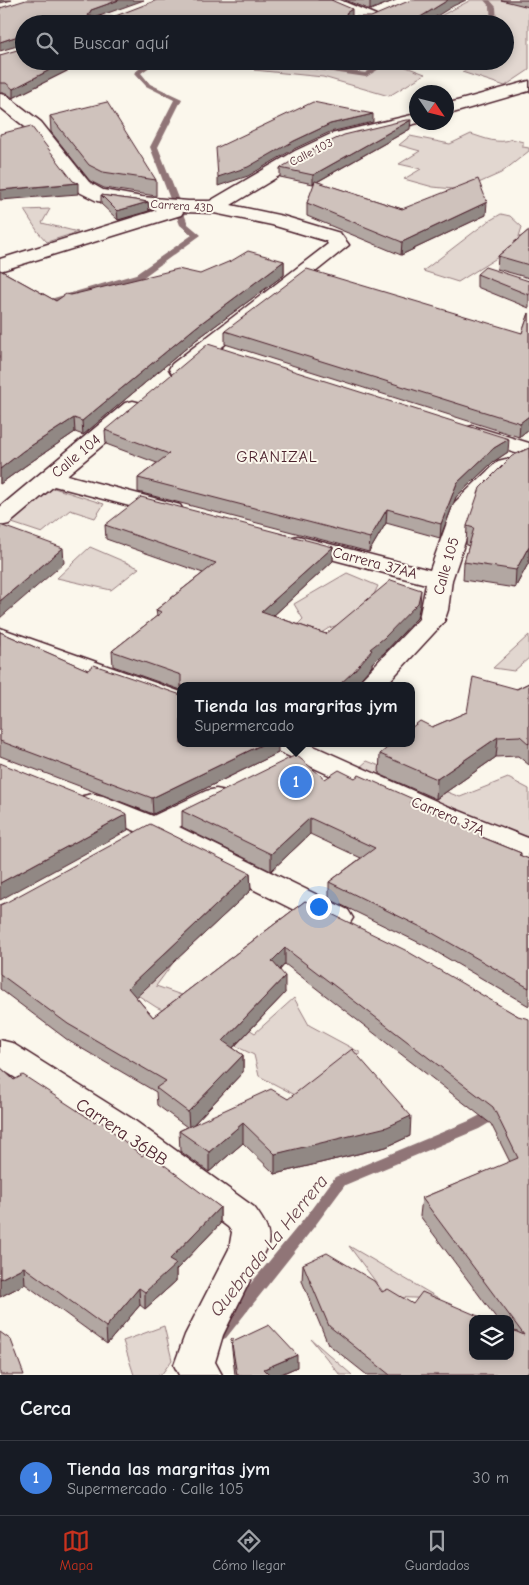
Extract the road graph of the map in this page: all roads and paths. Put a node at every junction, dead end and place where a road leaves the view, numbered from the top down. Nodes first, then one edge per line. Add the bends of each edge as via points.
1 (327, 0) edge
2 (388, 11) edge
3 (363, 15) edge
4 (378, 15) edge
5 (529, 86) edge
6 (0, 99) edge
7 (454, 108) edge
8 (409, 121) edge
9 (188, 207) junction
10 (214, 207) junction
11 (339, 244) joint
12 (0, 264) edge
13 (206, 347) junction
14 (234, 356) edge
15 (453, 426) edge
16 (529, 451) edge
17 (49, 478) junction
18 (192, 516) edge
19 (0, 519) edge
20 (278, 538) edge
21 (439, 580) junction
22 (0, 636) edge
23 (373, 682) edge
24 (177, 700) edge
25 (296, 751) edge
26 (236, 788) edge
27 (63, 791) edge
28 (154, 827) junction
29 (529, 856) edge
30 (364, 931) edge
31 (0, 1052) edge
32 (202, 1375) edge

1 - 3 street
2 - 4 street
5 - 7 street
6 - 9 street, Carrera 43D via 35,126 82,186 92,193 142,203
8 - 10 street, Calle 103 via 337,138 301,155
9 - 10 street, Carrera 43D
9 - 12 street
10 - 11 street, Carrera 43D via 276,220 333,238
11 - 13 street, Calle 104
13 - 14 street
13 - 17 street, Calle 104
15 - 16 street
16 - 21 street, Calle 105 via 502,468 466,503
17 - 18 street
17 - 19 street, Calle 104
20 - 21 street, Carrera 37AA
21 - 23 street, Calle 105 via 431,622
22 - 24 street
25 - 29 street, Carrera 37A via 517,845
26 - 28 street
27 - 28 street
28 - 30 street
31 - 32 street, Carrera 36BB via 119,1127 241,1216 248,1226 252,1237 248,1249 204,1335 194,1366

